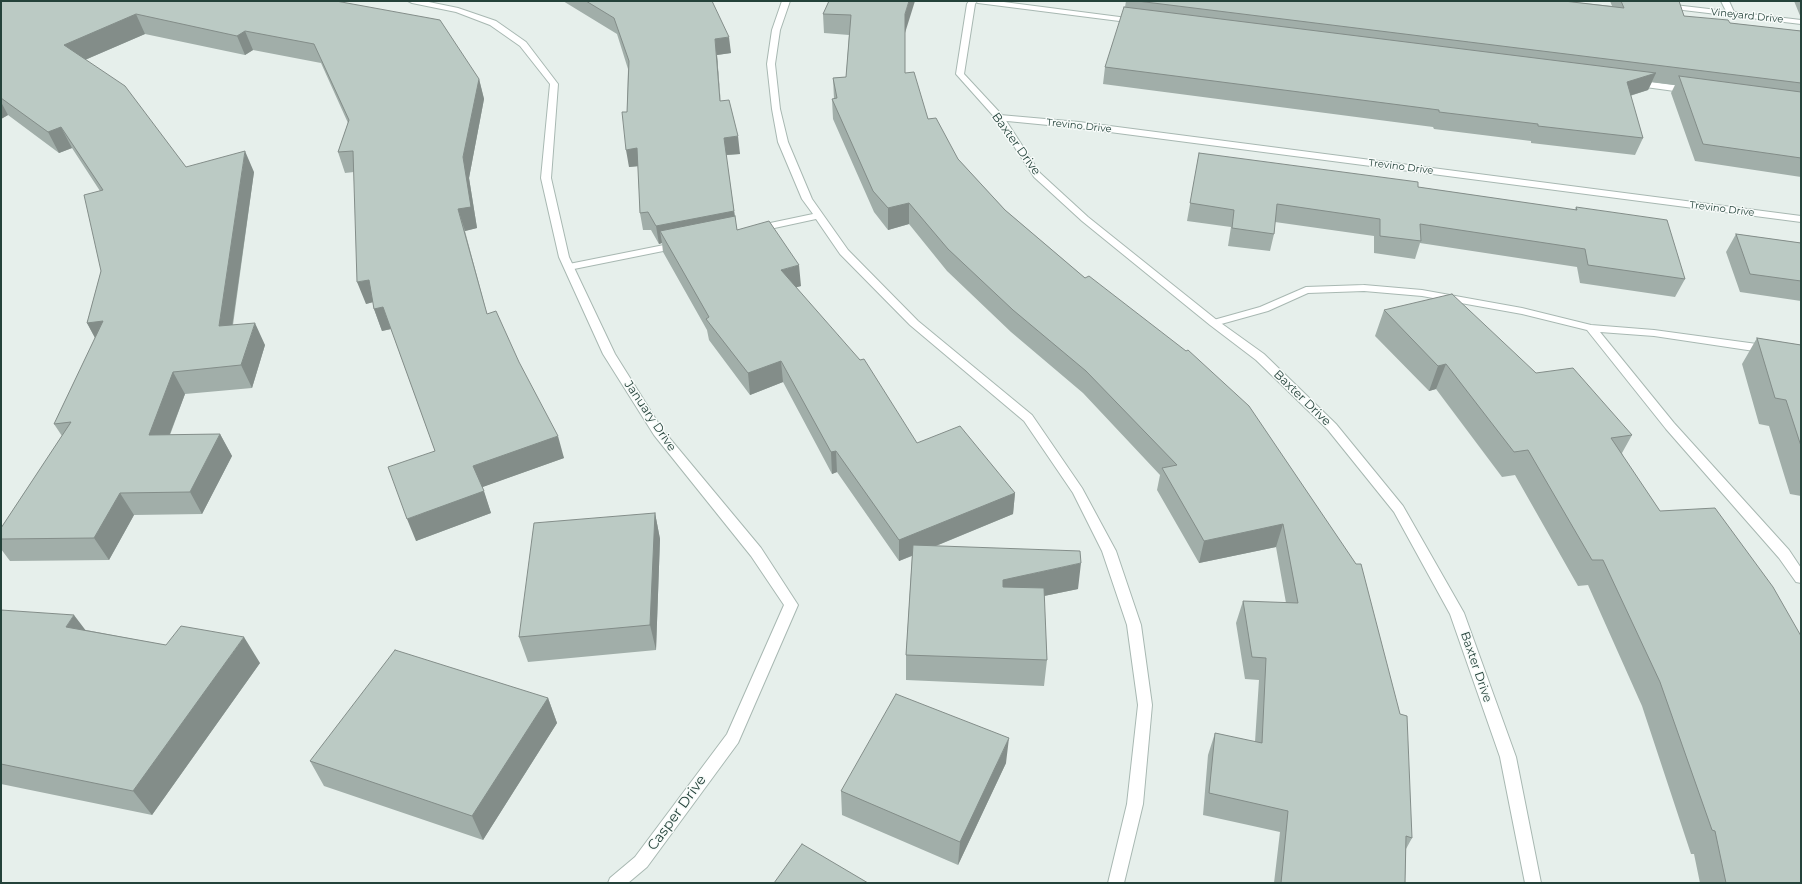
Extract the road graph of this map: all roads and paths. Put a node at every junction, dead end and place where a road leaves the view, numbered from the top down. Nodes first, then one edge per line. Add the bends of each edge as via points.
1 (412, 1) edge
2 (786, 1) edge
3 (973, 1) edge
4 (978, 1) edge
5 (1725, 1) edge
6 (1660, 6) edge
7 (1731, 14) junction
8 (1143, 22) edge
9 (1801, 22) edge
10 (1624, 82) edge
11 (1694, 91) edge
12 (1000, 118) junction
13 (819, 216) junction
14 (1801, 220) edge
15 (749, 230) edge
16 (686, 243) edge
17 (570, 267) junction
18 (1214, 323) junction
19 (1591, 328) junction
20 (1801, 354) edge
21 (1801, 578) edge
22 (733, 738) joint
23 (616, 883) edge
24 (1116, 883) edge
25 (1533, 883) edge

1 - 17 street, January Drive via 458,10 493,23 523,44 554,84 546,178 564,257
2 - 13 street via 776,30 771,64 776,109 783,142 807,199
3 - 12 street, Baxter Drive via 960,74
4 - 8 street
5 - 7 street
6 - 7 street, Vineyard Drive
7 - 9 street, Vineyard Drive
10 - 11 street
12 - 14 street, Trevino Drive via 1079,125
12 - 18 street, Baxter Drive via 1037,175 1085,219
13 - 15 street
13 - 24 street via 844,252 914,323 1028,418 1078,491 1109,551 1134,625 1145,705 1135,804
16 - 17 street
17 - 22 street, January Drive via 609,354 658,432 756,552 791,605
18 - 19 street via 1264,309 1306,290 1364,288 1422,294 1514,310
18 - 25 street, Baxter Drive via 1260,357 1332,427 1399,509 1459,620 1508,758
19 - 20 street via 1654,333
19 - 21 street via 1670,426 1784,554
22 - 23 street, Casper Drive via 641,862

